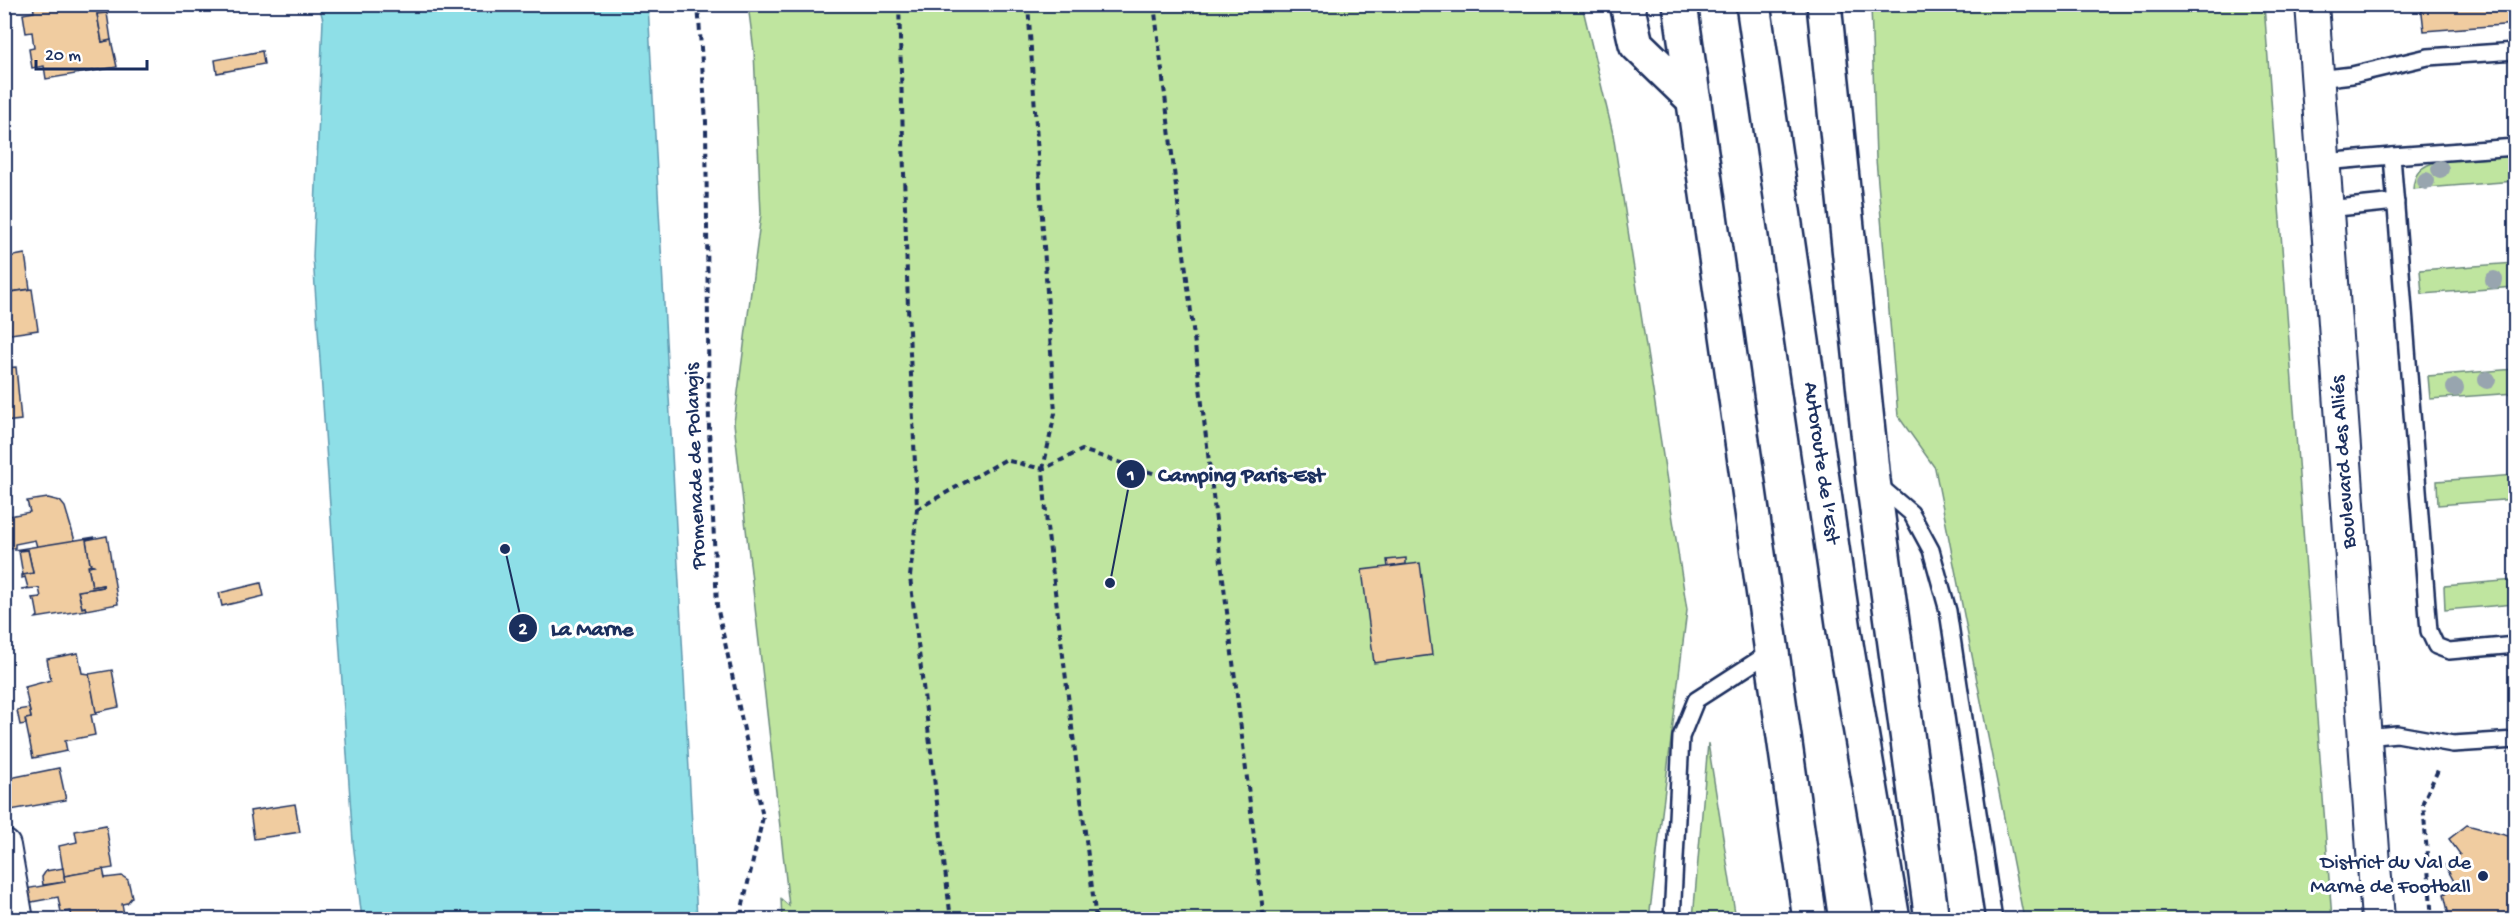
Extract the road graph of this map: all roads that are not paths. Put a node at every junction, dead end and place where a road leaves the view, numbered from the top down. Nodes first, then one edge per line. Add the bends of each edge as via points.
1 (1627, 4) edge
2 (1680, 4) edge
3 (1753, 4) edge
4 (1824, 4) edge
5 (2312, 4) edge
6 (2516, 51) edge
7 (2318, 79) junction
8 (1694, 100) junction
9 (2516, 147) edge
10 (2392, 156) junction
11 (2324, 162) junction
12 (2396, 202) junction
13 (2327, 209) junction
14 (1873, 480) junction
15 (2516, 645) edge
16 (1772, 651) junction
17 (2365, 737) junction
18 (2516, 740) edge
19 (4, 846) edge
20 (17, 920) edge
21 (1672, 920) edge
22 (1810, 920) edge
23 (1893, 920) edge
24 (1932, 920) edge
25 (1994, 920) edge
26 (2378, 920) edge

1 - 8 highway via 1636,44
2 - 8 highway
3 - 23 highway, Autoroute de l’Est via 1846,644
4 - 14 highway
5 - 7 street, Boulevard des Alliés
6 - 7 lane via 2428,57
7 - 11 street, Boulevard des Alliés
8 - 16 highway
9 - 10 lane
10 - 11 lane
10 - 12 lane
11 - 13 street, Boulevard des Alliés
12 - 13 lane
12 - 15 lane via 2429,631 2436,646 2449,651
13 - 17 street, Boulevard des Alliés
14 - 24 highway
14 - 25 lane via 1911,513 1931,550 1948,612
16 - 21 lane via 1696,699 1681,737
16 - 22 highway
17 - 18 lane via 2397,734 2453,744
17 - 26 street, Boulevard des Alliés
19 - 20 street

